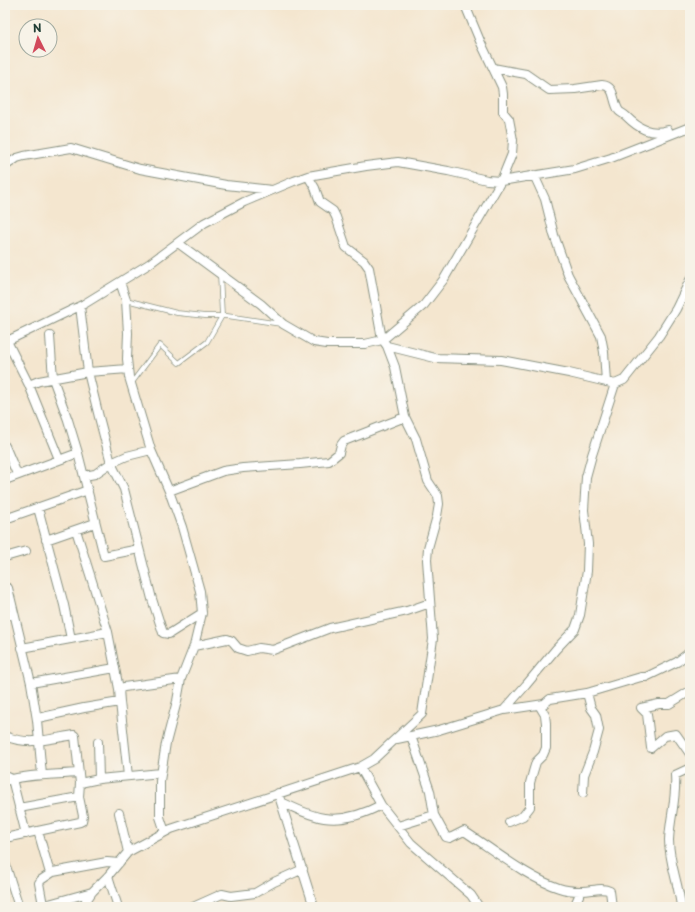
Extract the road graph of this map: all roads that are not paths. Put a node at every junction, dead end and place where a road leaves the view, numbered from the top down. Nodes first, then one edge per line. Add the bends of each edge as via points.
1 (465, 5) edge
2 (493, 68) junction
3 (690, 127) edge
4 (668, 130) dead end
5 (5, 166) edge
6 (534, 175) junction
7 (308, 176) junction
8 (501, 181) junction
9 (272, 190) junction
10 (178, 243) junction
11 (220, 274) junction
12 (690, 280) edge
13 (120, 282) junction
14 (126, 300) junction
15 (80, 306) junction
16 (222, 316) junction
17 (283, 324) junction
18 (50, 336) dead end
19 (6, 342) edge
20 (384, 343) junction
21 (128, 369) junction
22 (88, 372) junction
23 (53, 379) junction
24 (606, 382) junction
25 (131, 384) junction
26 (615, 384) junction
27 (29, 385) junction
28 (405, 417) junction
29 (5, 446) edge
30 (151, 450) junction
31 (78, 453) junction
32 (59, 459) junction
33 (111, 463) junction
34 (17, 474) junction
35 (84, 476) junction
36 (5, 480) edge
37 (88, 490) junction
38 (170, 491) junction
39 (38, 508) junction
40 (5, 519) edge
41 (95, 523) junction
42 (76, 530) junction
43 (46, 540) junction
44 (139, 549) junction
45 (26, 551) dead end
46 (5, 557) edge
47 (5, 587) edge
48 (430, 603) junction
49 (14, 613) junction
50 (202, 613) junction
51 (5, 616) edge
52 (108, 632) junction
53 (71, 639) junction
54 (194, 646) junction
55 (22, 648) junction
56 (690, 652) edge
57 (115, 668) junction
58 (181, 679) junction
59 (31, 683) junction
60 (118, 688) junction
61 (690, 690) edge
62 (587, 693) junction
63 (120, 702) junction
64 (538, 705) junction
65 (504, 710) junction
66 (37, 720) junction
67 (5, 736) edge
68 (411, 736) junction
69 (396, 739) junction
70 (39, 741) junction
71 (98, 742) dead end
72 (690, 754) edge
73 (360, 767) junction
74 (690, 768) edge
75 (78, 773) junction
76 (161, 773) junction
77 (42, 775) junction
78 (128, 776) junction
79 (7, 779) edge
80 (100, 779) junction
81 (80, 783) junction
82 (278, 793) junction
83 (583, 793) dead end
84 (79, 797) junction
85 (281, 802) junction
86 (381, 805) junction
87 (19, 808) junction
88 (119, 813) dead end
89 (434, 815) junction
90 (509, 822) dead end
91 (398, 826) junction
92 (38, 831) junction
93 (165, 832) junction
94 (26, 834) junction
95 (5, 838) edge
96 (128, 852) junction
97 (5, 863) edge
98 (119, 863) junction
99 (303, 869) junction
100 (53, 872) junction
101 (108, 876) junction
102 (581, 891) junction
103 (92, 892) junction
104 (41, 906) edge
105 (19, 907) edge
106 (82, 907) edge
107 (118, 907) edge
108 (193, 907) edge
109 (314, 907) edge
110 (479, 907) edge
111 (574, 907) edge
112 (612, 907) edge
113 (681, 907) edge

1 - 2 street
2 - 4 street via 526,74 549,90 563,91 606,85 610,87 620,112 633,123 645,130
2 - 8 street via 504,94 503,112 509,119 513,140 512,154
3 - 6 street via 575,169
5 - 9 street via 24,156 71,148 140,169 226,185
6 - 8 street
6 - 24 street via 545,199 568,275 601,336
7 - 8 street via 398,162
7 - 9 street
7 - 20 street via 320,202 333,211 346,247 369,268
8 - 20 street via 444,279 424,305
9 - 10 street via 204,223
10 - 11 street
10 - 13 street
11 - 16 lane
11 - 17 street
12 - 26 street via 659,336 624,380
13 - 14 street
13 - 15 street
14 - 16 lane via 177,313
14 - 21 street
15 - 19 street
15 - 22 street
16 - 17 lane
16 - 25 lane via 207,342 179,363 160,345
17 - 20 street via 314,342
18 - 23 street
19 - 27 street
20 - 24 street via 436,358 501,360
20 - 28 street via 395,368
21 - 22 street
21 - 25 street
22 - 23 street
22 - 33 street
23 - 27 street
23 - 31 street
24 - 26 street
25 - 30 street
26 - 65 street via 586,477 584,510 588,544 587,571 580,615 575,629
27 - 32 street
28 - 38 street via 344,441 338,453 329,460 223,471
28 - 48 street via 416,439 428,481 438,496 437,516 427,560
29 - 34 street
30 - 33 street
30 - 38 street
31 - 32 street
31 - 35 street
32 - 34 street
33 - 35 street via 95,474
33 - 44 street via 124,488
34 - 36 street
35 - 37 street
37 - 39 street
37 - 41 street
38 - 50 street via 200,591
39 - 40 street
39 - 43 street
41 - 42 street
41 - 44 street via 104,556
42 - 43 street
42 - 52 street
43 - 53 street
44 - 50 street via 163,633 169,634
45 - 46 street
47 - 49 street via 8,588
48 - 54 street via 407,611 330,628 273,650 259,648 247,651 238,648 227,639
48 - 69 street via 433,639 422,714
49 - 51 street
49 - 55 street
50 - 54 street
52 - 53 street
52 - 57 street
53 - 55 street
54 - 58 street
55 - 59 street
56 - 62 street via 650,676
57 - 59 street
57 - 60 street
58 - 60 street
58 - 76 street
59 - 66 street
60 - 63 street
61 - 72 street via 669,704 641,708 647,714 651,748 666,736 676,734
62 - 64 street via 556,697
62 - 83 street via 599,730 584,775
63 - 66 street via 40,717
63 - 78 street
64 - 65 street
64 - 90 street via 545,715 546,748 536,762 533,772 530,807 523,816
65 - 68 street
66 - 70 street
67 - 70 street via 22,742
68 - 69 street
68 - 89 street via 430,791
69 - 73 street via 374,759
70 - 75 street via 74,735
70 - 77 street
71 - 80 street
73 - 82 street
73 - 86 street
74 - 113 street via 675,775 676,787 669,839
75 - 77 street
75 - 81 street
76 - 78 street
76 - 93 street via 160,817
77 - 79 street
78 - 80 street
79 - 87 street
80 - 81 street
81 - 84 street
82 - 85 street
82 - 93 street
84 - 87 street
84 - 92 street via 82,821
85 - 86 street via 325,818 362,814
85 - 99 street
86 - 91 street
87 - 94 street
88 - 96 street
89 - 91 street
89 - 102 street via 446,837 450,838 464,831 545,883
91 - 110 street via 411,843 475,899
92 - 94 street
92 - 100 street via 50,870
93 - 96 street
94 - 95 street
96 - 98 street
97 - 105 street
98 - 100 street via 107,862
98 - 101 street
99 - 108 street via 255,893 231,896 222,894
99 - 109 street
100 - 104 street via 39,883
101 - 103 street
101 - 107 street
102 - 111 street
102 - 112 street via 606,888 610,891
103 - 104 street
103 - 106 street

